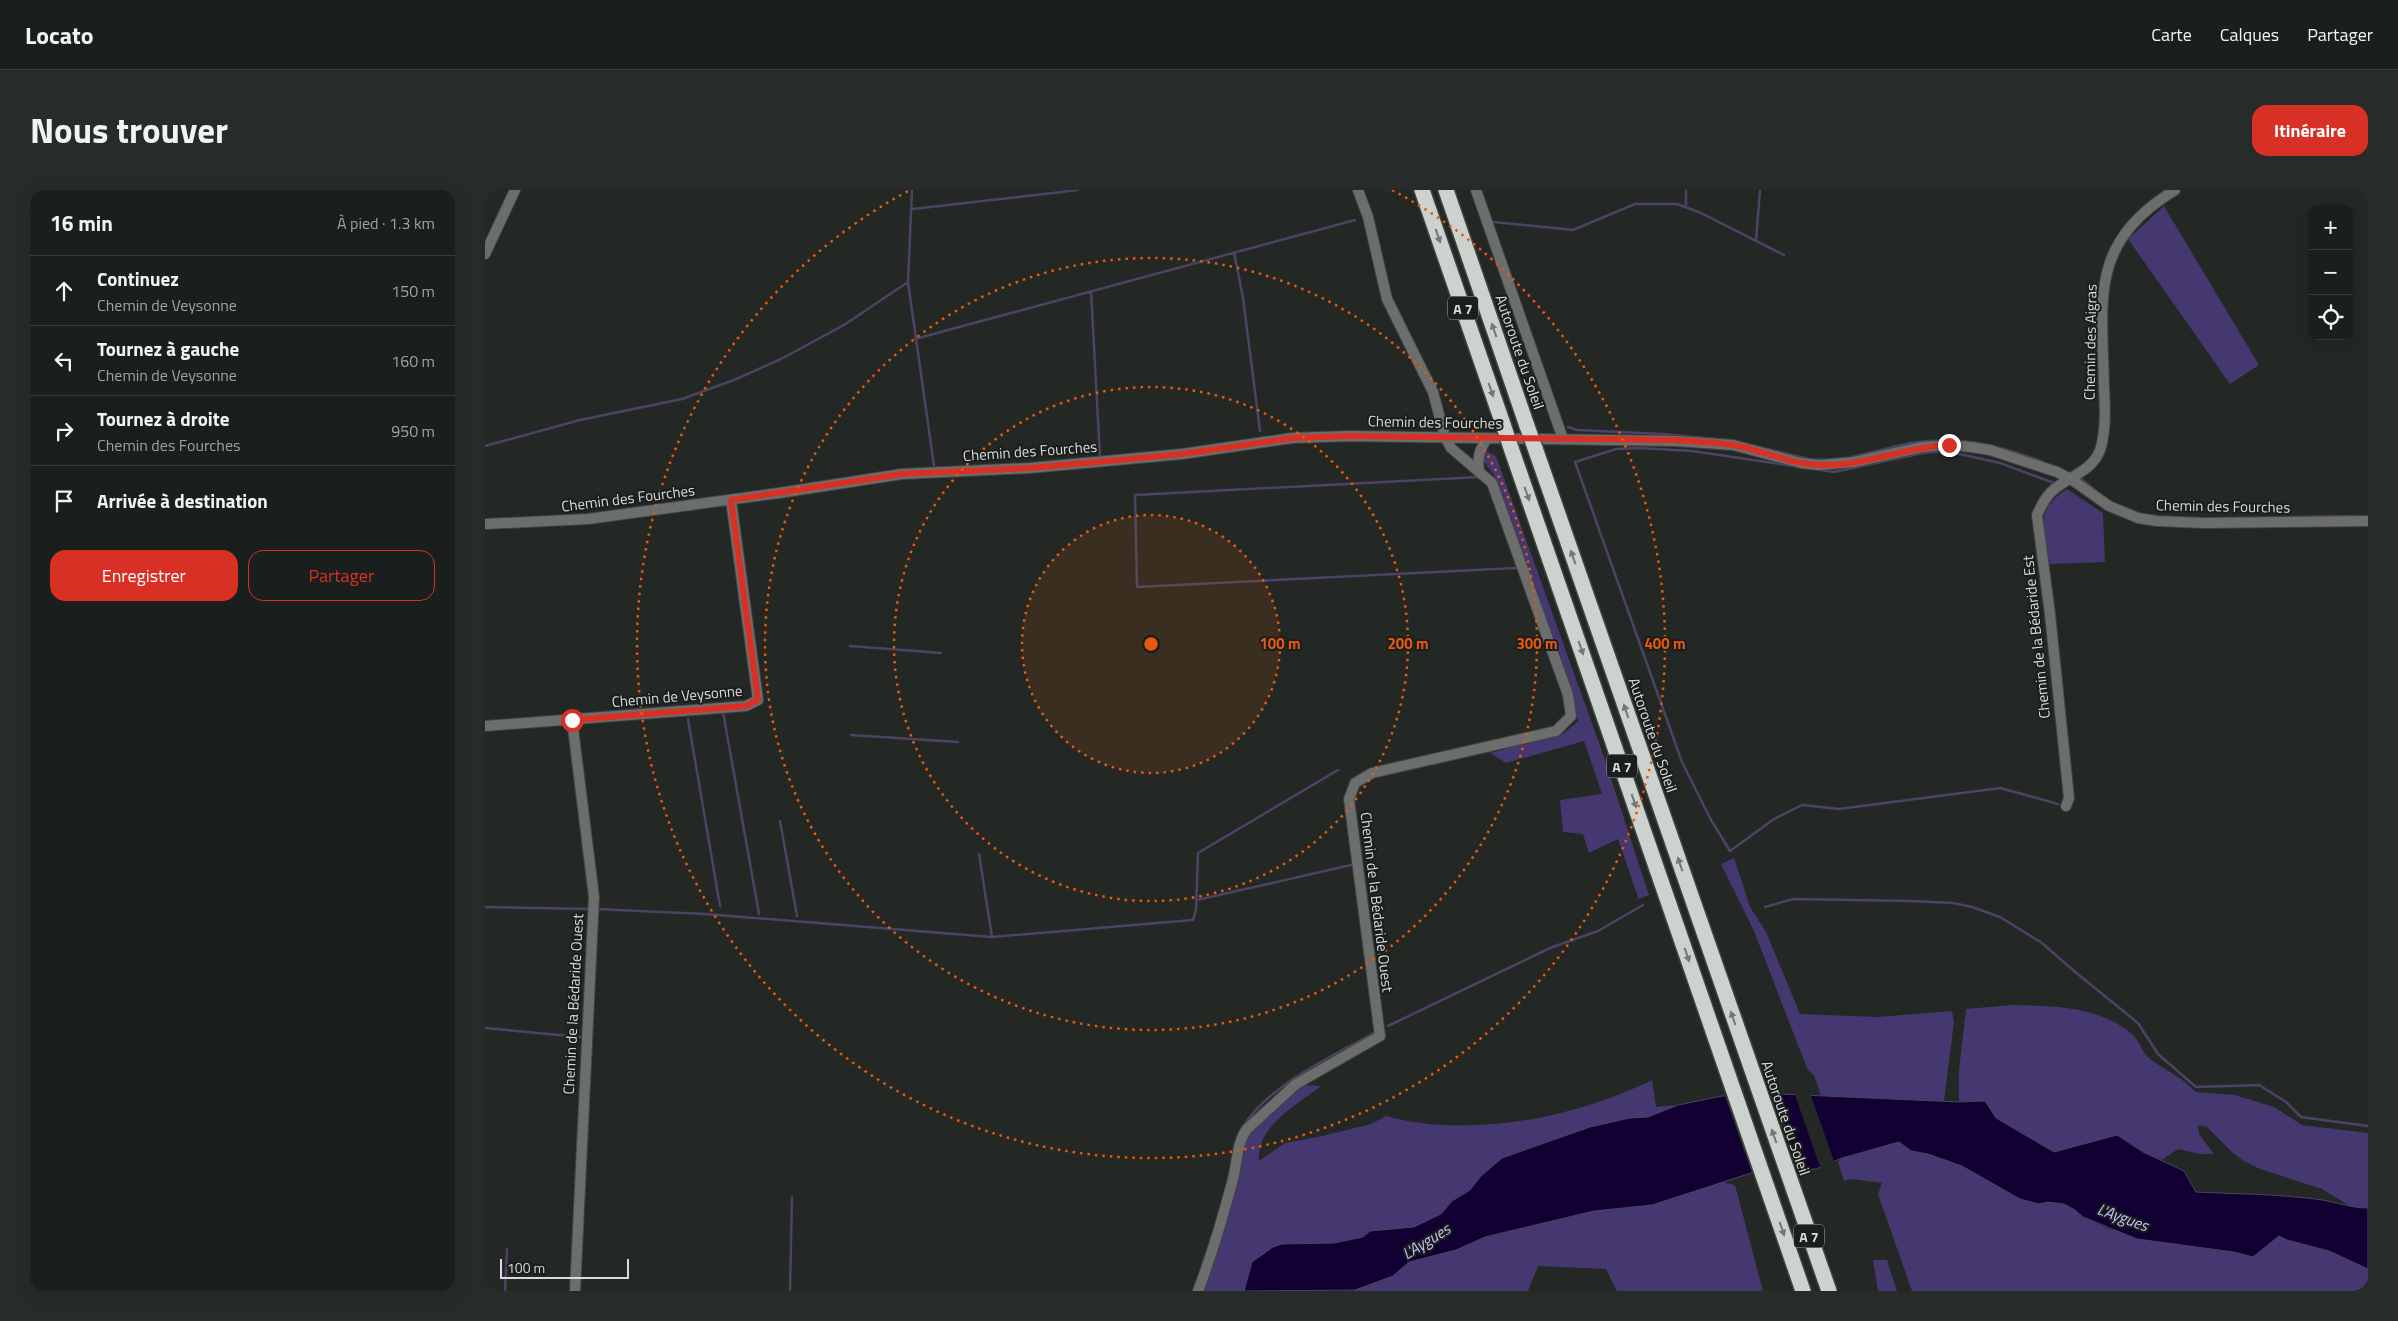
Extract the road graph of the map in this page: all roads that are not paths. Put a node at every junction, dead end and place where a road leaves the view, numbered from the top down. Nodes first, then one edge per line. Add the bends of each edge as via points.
1 (515, 190) edge
2 (1358, 190) edge
3 (1422, 190) edge
4 (1446, 190) edge
5 (1476, 190) edge
6 (2175, 190) edge
7 (485, 254) edge
8 (1445, 437) junction
9 (1487, 438) junction
10 (1558, 439) junction
11 (1479, 470) junction
12 (2071, 478) junction
13 (731, 500) junction
14 (2368, 521) edge
15 (485, 524) edge
16 (572, 720) junction
17 (485, 726) edge
18 (2066, 806) dead end
19 (575, 1291) edge
20 (1198, 1291) edge
21 (1803, 1291) edge
22 (1829, 1291) edge

1 - 7 street
2 - 8 street via 1387,299 1433,392
3 -> 21 highway, A 7, bridge
22 -> 4 highway, Autoroute du Soleil / A 7, bridge
5 - 10 street
6 - 12 street, Chemin des Aigras via 2143,212 2124,232 2115,248 2106,278 2103,312 2104,436 2097,457
8 - 9 street, Chemin des Fourches
8 - 11 street, Chemin de la Bédaride Ouest via 1451,448
8 - 13 street, Chemin des Fourches via 1292,438 1165,456 1030,468 902,474
9 - 10 street, Chemin des Fourches
9 - 11 street via 1480,450
10 - 12 street, Chemin des Fourches via 1676,440 1733,445 1819,465 1854,462 1922,447 1957,446 1990,450
11 - 20 street, Chemin de la Bédaride Ouest via 1492,483 1568,695 1571,716 1556,731 1373,773 1355,783 1349,799 1380,1036 1296,1084 1245,1130 1211,1257
12 - 14 street, Chemin des Fourches via 2109,506 2138,518 2157,521
12 - 18 street, Chemin de la Bédaride Est via 2055,488 2037,515 2069,798
13 - 15 street, Chemin des Fourches via 588,519
13 - 16 street, Chemin de Veysonne via 758,700 746,706
16 - 17 street, Chemin de Veysonne
16 - 19 street, Chemin de la Bédaride Ouest via 594,897

